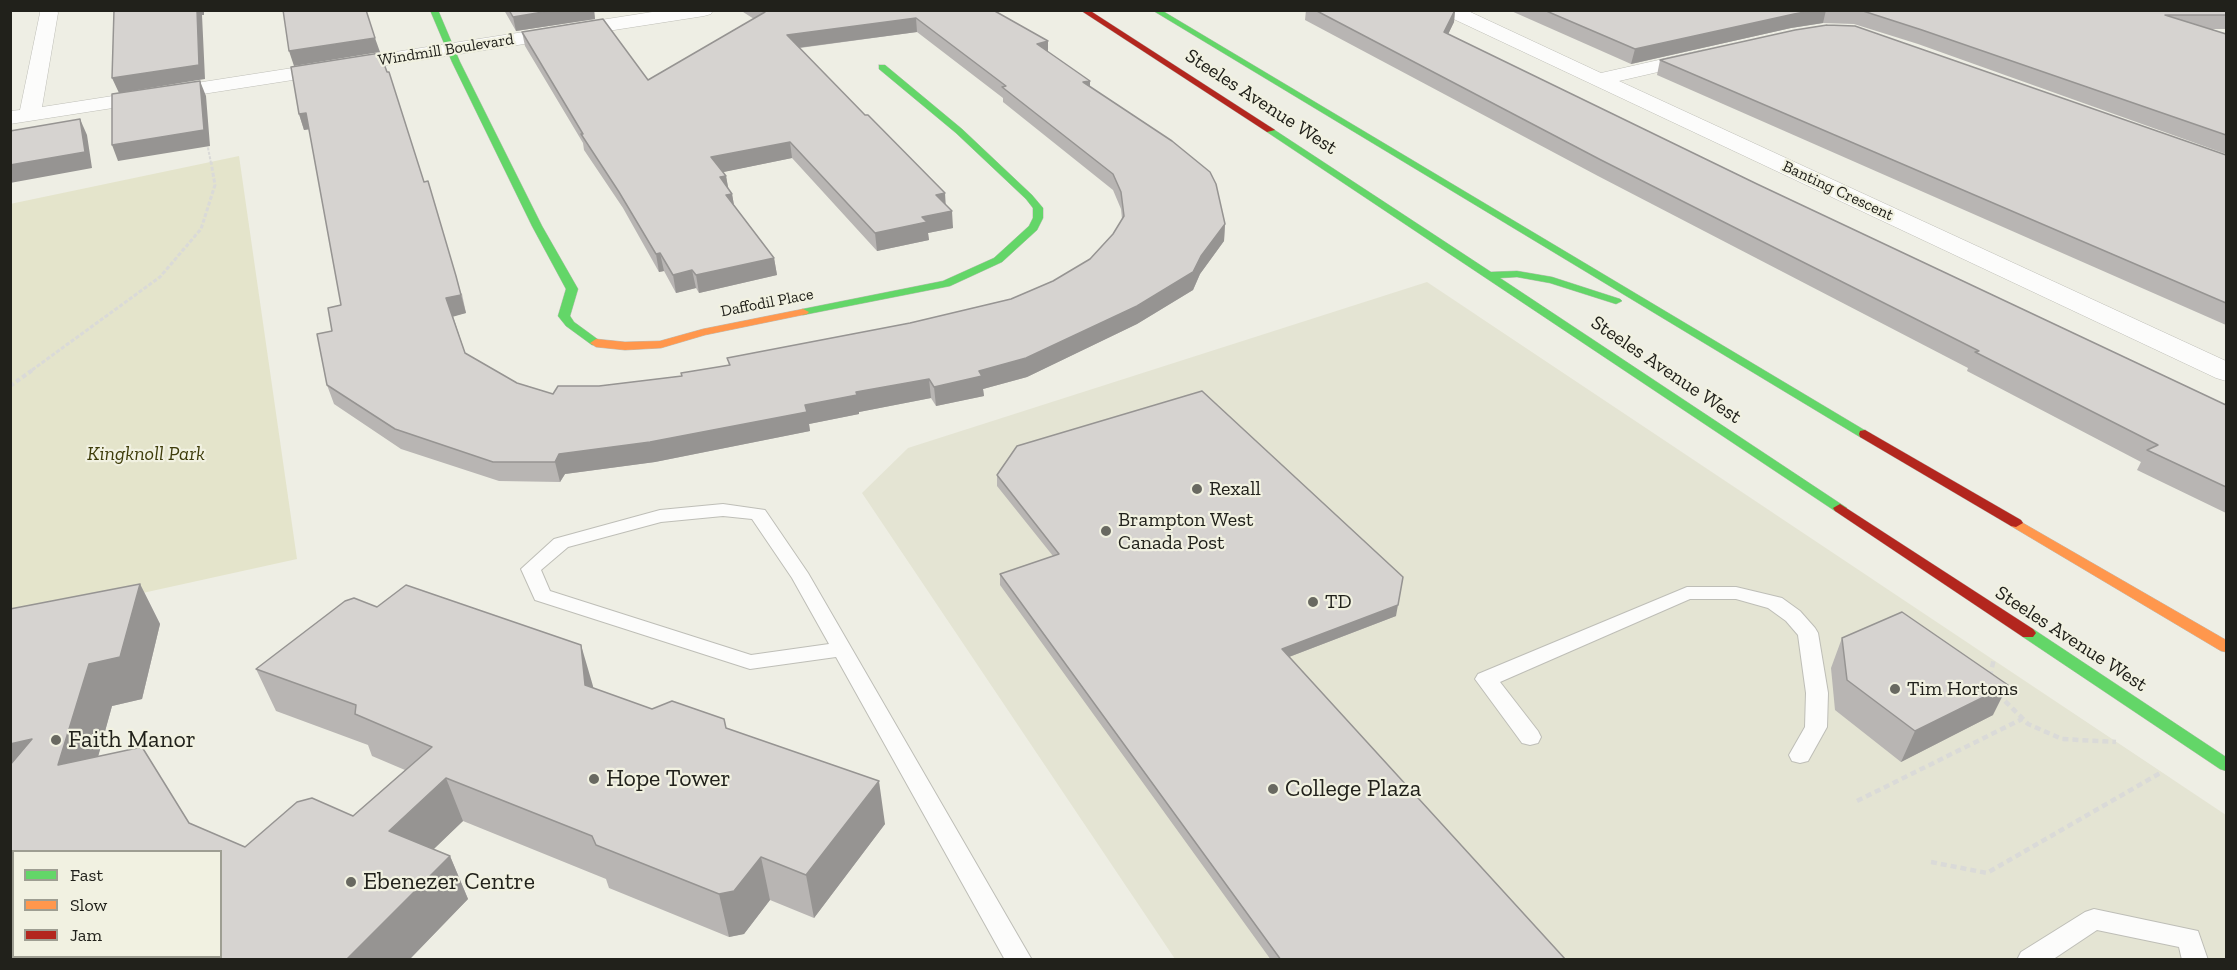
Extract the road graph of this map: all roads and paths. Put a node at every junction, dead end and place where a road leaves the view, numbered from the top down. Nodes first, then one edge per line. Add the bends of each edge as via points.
1 (47, 10) edge
2 (434, 10) edge
3 (704, 10) edge
4 (1083, 10) edge
5 (1155, 10) edge
6 (1450, 10) edge
7 (450, 50) junction
8 (1723, 51) edge
9 (882, 67) dead end
10 (1600, 80) junction
11 (196, 89) junction
12 (20, 116) edge
13 (1490, 275) junction
14 (1672, 319) junction
15 (2226, 372) edge
16 (10, 386) edge
17 (2226, 647) edge
18 (842, 649) junction
19 (1995, 655) dead end
20 (1991, 684) edge
21 (1996, 691) edge
22 (2022, 719) junction
23 (1530, 737) dead end
24 (2119, 742) dead end
25 (1800, 755) dead end
26 (2226, 765) edge
27 (2162, 772) dead end
28 (1857, 801) dead end
29 (1931, 862) dead end
30 (1019, 960) edge
31 (2030, 960) edge
32 (2195, 960) edge

1 - 12 street
2 - 7 main road
3 - 7 street, Windmill Boulevard
4 - 13 main road, Steeles Avenue West
5 - 14 main road, Steeles Avenue West
6 - 10 street, Banting Crescent
7 - 9 main road, Daffodil Place via 572,289 564,316 596,343 625,346 661,344 703,332 946,284 998,260 1033,228 1038,208 1029,196
7 - 11 street, Windmill Boulevard
8 - 10 street
10 - 15 street, Banting Crescent
11 - 12 street, Windmill Boulevard
11 - 16 path via 215,184 201,229 160,277
13 - 14 main road via 1517,274 1552,280
13 - 26 main road, Steeles Avenue West
14 - 17 main road, Steeles Avenue West
18 - 18 lane via 801,577 758,514 723,510 660,516 561,543 531,569 542,595 750,662
18 - 30 lane
19 - 20 path
21 - 22 path
22 - 24 path via 2062,739
22 - 28 path
23 - 25 lane via 1486,679 1687,593 1736,593 1775,603 1808,633 1817,693 1816,727
27 - 29 path via 1987,873
31 - 32 lane via 2094,918 2189,939

